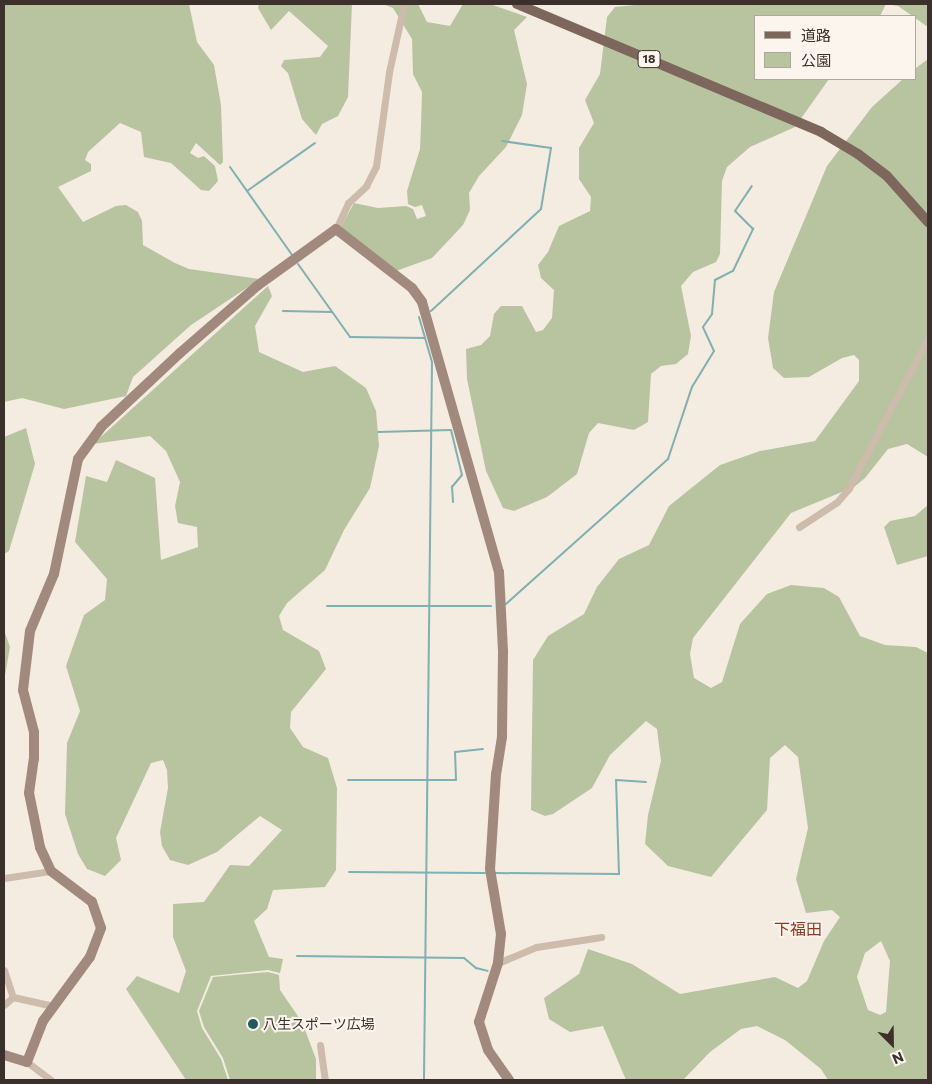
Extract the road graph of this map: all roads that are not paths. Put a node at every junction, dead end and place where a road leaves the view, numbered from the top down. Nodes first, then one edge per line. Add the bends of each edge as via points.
1 (404, 4) edge
2 (517, 4) edge
3 (928, 222) edge
4 (336, 229) junction
5 (928, 338) edge
6 (799, 527) dead end
7 (51, 871) junction
8 (4, 878) edge
9 (601, 937) dead end
10 (498, 963) junction
11 (4, 970) edge
12 (13, 997) junction
13 (4, 1005) edge
14 (53, 1006) junction
15 (320, 1045) dead end
16 (4, 1055) edge
17 (27, 1062) junction
18 (51, 1080) edge
19 (325, 1080) edge
20 (509, 1080) edge

1 - 4 street via 389,72 375,171 366,186 348,203
2 - 3 main road, 18 via 835,140 871,163 900,189
4 - 7 street via 257,286 180,353 101,427 78,459 54,574 30,630 24,671 25,702 35,747 30,807 40,847
4 - 10 street via 412,288 422,302 499,572 503,652 502,737 496,774 490,868 501,934
5 - 6 street via 849,488 837,502
7 - 8 street
7 - 14 street via 92,902 101,928 90,956
9 - 10 street via 536,947
10 - 20 street via 479,1022 488,1050
11 - 12 street
12 - 13 street
12 - 14 street
14 - 17 street via 43,1021
15 - 19 street
16 - 17 street
17 - 18 street

